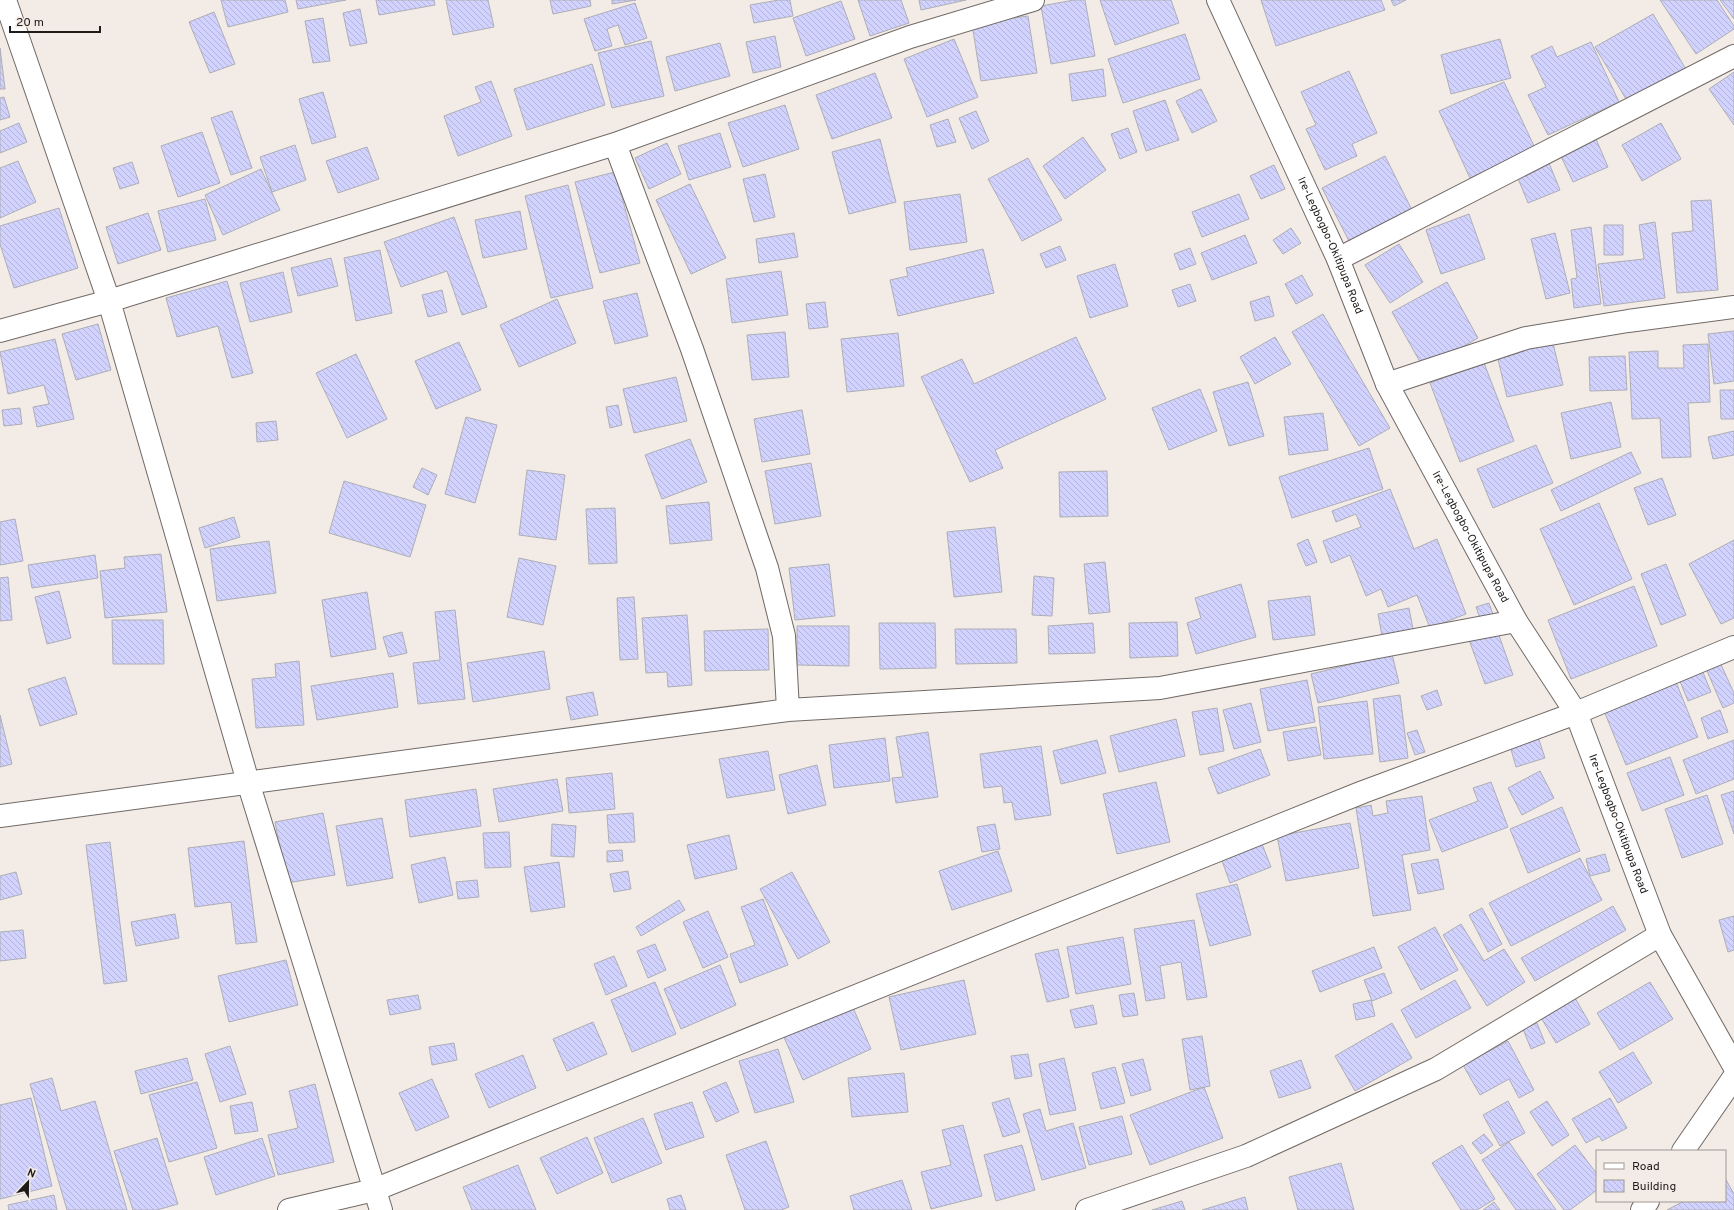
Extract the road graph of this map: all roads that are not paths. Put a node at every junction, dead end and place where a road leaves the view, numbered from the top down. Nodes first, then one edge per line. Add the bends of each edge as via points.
1 (5, 0) edge
2 (1033, 0) edge
3 (1218, 0) edge
4 (1734, 56) edge
5 (615, 144) junction
6 (1338, 258) junction
7 (109, 301) junction
8 (1734, 307) edge
9 (0, 331) edge
10 (1387, 384) junction
11 (1516, 621) junction
12 (1734, 647) edge
13 (788, 710) junction
14 (1576, 714) junction
15 (248, 782) junction
16 (0, 816) edge
17 (1660, 935) junction
18 (1734, 1066) edge
19 (1734, 1077) edge
20 (1684, 1150) edge
21 (377, 1200) edge
22 (289, 1210) edge
23 (1087, 1210) edge

1 - 7 street
2 - 5 street via 910,37
3 - 6 street, Ire-Legbogbo-Okitipupa Road
4 - 6 street
5 - 7 street
5 - 13 street via 692,349 767,568 784,636
6 - 10 street, Ire-Legbogbo-Okitipupa Road
7 - 9 street
7 - 15 street
8 - 10 street via 1526,338
10 - 11 street, Ire-Legbogbo-Okitipupa Road
11 - 13 street via 1160,688
11 - 14 street, Ire-Legbogbo-Okitipupa Road
12 - 14 street
13 - 15 street
14 - 17 street, Ire-Legbogbo-Okitipupa Road
14 - 21 street via 1363,792
15 - 16 street
15 - 21 street
17 - 18 street, Ire-Legbogbo-Okitipupa Road
17 - 23 street via 1436,1069 1246,1156
19 - 20 street
21 - 22 street

